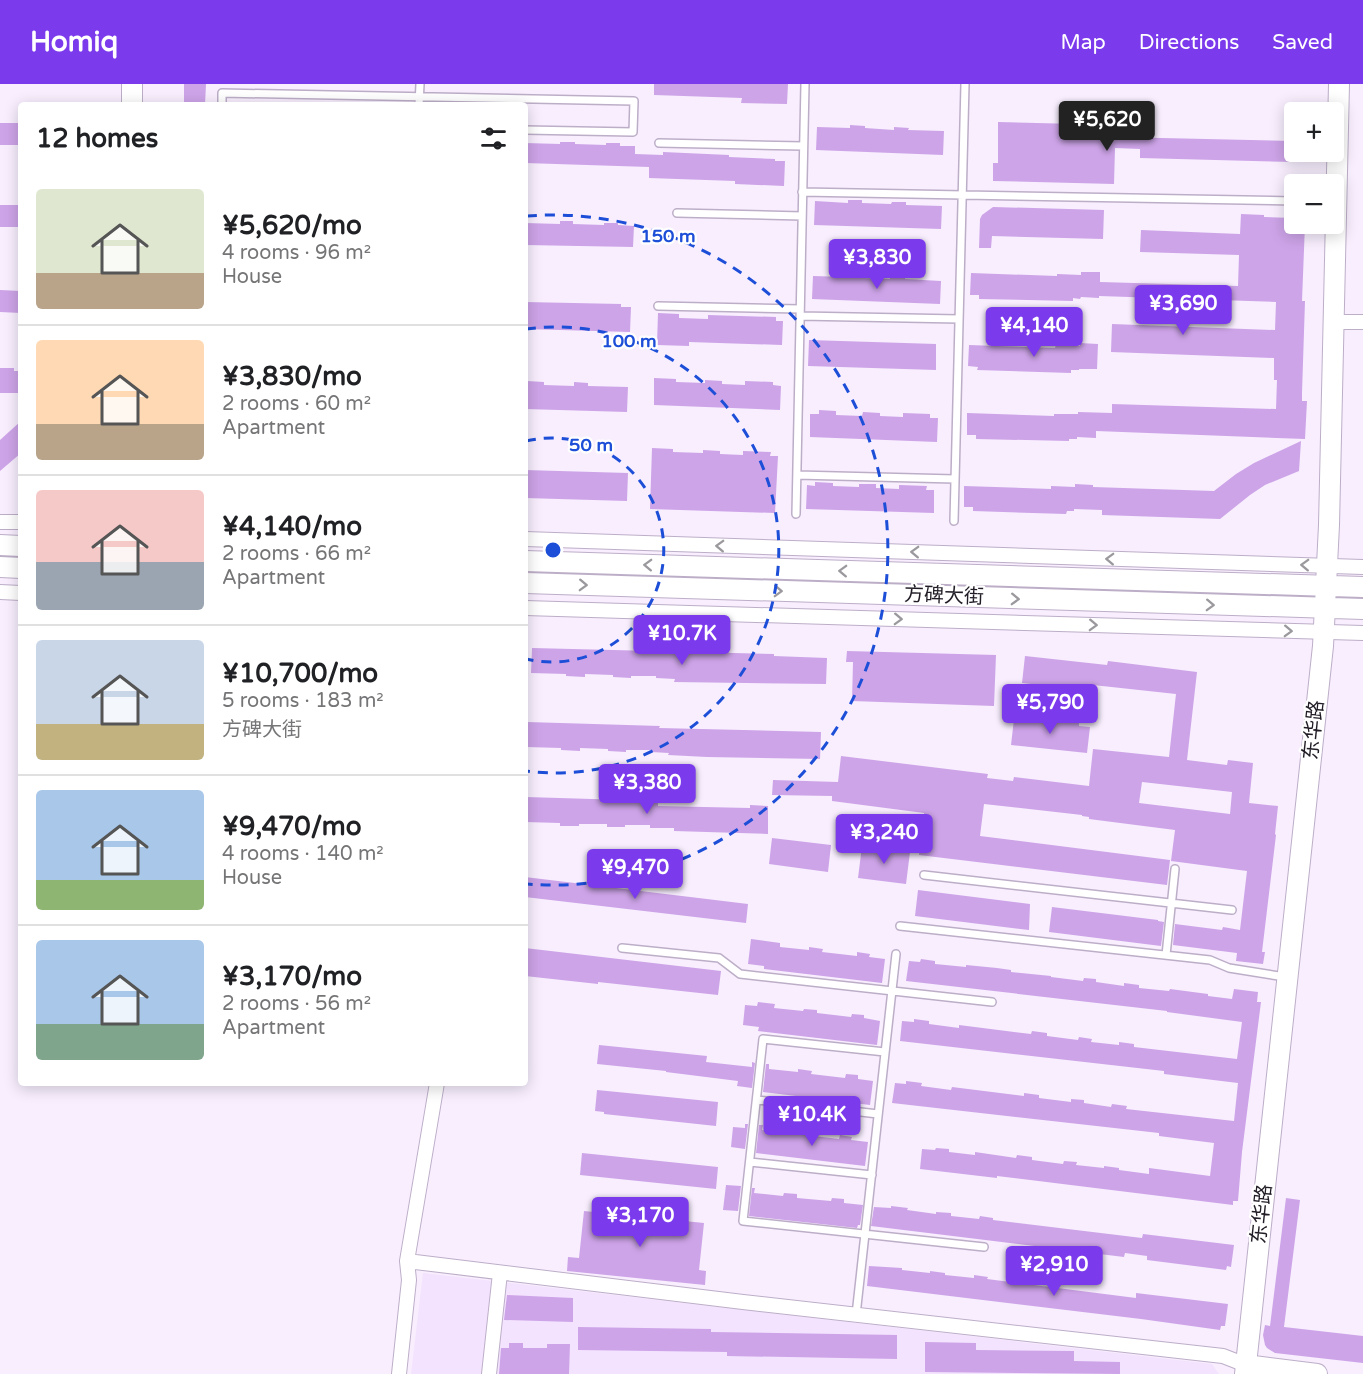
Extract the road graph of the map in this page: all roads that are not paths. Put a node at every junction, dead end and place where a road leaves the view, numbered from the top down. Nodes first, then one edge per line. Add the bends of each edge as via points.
1 (132, 84) edge
2 (420, 84) edge
3 (805, 84) edge
4 (965, 84) edge
5 (1339, 84) edge
6 (419, 101) edge
7 (132, 102) edge
8 (222, 102) edge
9 (528, 130) edge
10 (659, 143) dead end
11 (803, 146) junction
12 (1336, 174) edge
13 (802, 192) junction
14 (962, 195) junction
15 (1284, 201) edge
16 (677, 213) dead end
17 (802, 216) junction
18 (1335, 234) edge
19 (658, 306) dead end
20 (800, 313) junction
21 (959, 319) junction
22 (1334, 322) junction
23 (1363, 322) edge
24 (797, 475) junction
25 (955, 479) junction
26 (796, 514) dead end
27 (954, 521) dead end
28 (0, 522) edge
29 (18, 522) edge
30 (528, 539) edge
31 (0, 545) edge
32 (18, 546) edge
33 (528, 561) edge
34 (1327, 566) junction
35 (0, 567) edge
36 (1363, 567) edge
37 (18, 568) edge
38 (528, 584) edge
39 (1326, 586) junction
40 (1363, 587) edge
41 (0, 592) edge
42 (18, 592) edge
43 (528, 608) edge
44 (1325, 608) junction
45 (1363, 609) edge
46 (1324, 632) junction
47 (1363, 633) edge
48 (1175, 869) dead end
49 (924, 875) dead end
50 (1172, 903) junction
51 (1232, 910) dead end
52 (900, 926) dead end
53 (622, 948) dead end
54 (896, 954) dead end
55 (1166, 955) junction
56 (1287, 977) junction
57 (892, 991) junction
58 (992, 1002) dead end
59 (885, 1052) junction
60 (437, 1086) edge
61 (757, 1100) junction
62 (878, 1114) junction
63 (750, 1162) junction
64 (872, 1175) junction
65 (865, 1234) junction
66 (984, 1247) dead end
67 (408, 1261) junction
68 (500, 1273) junction
69 (856, 1315) junction
70 (1245, 1369) edge
71 (399, 1374) edge
72 (489, 1374) edge
73 (1317, 1374) edge

1 - 7 main road
2 - 6 lane
3 - 11 lane
4 - 14 lane
5 - 12 main road, 东华路
6 - 8 lane via 222,93
6 - 9 lane via 633,101 633,132
10 - 11 lane
11 - 13 lane
13 - 14 lane
13 - 17 lane
14 - 15 lane
14 - 21 lane
16 - 17 lane
17 - 20 lane
18 - 22 main road, 东华路
19 - 20 lane
20 - 21 lane
20 - 24 lane
21 - 25 lane
22 - 23 street
22 - 34 main road, 东华路
24 - 25 lane
24 - 26 lane
25 - 27 lane
28 - 29 street
34 -> 30 street
31 - 32 main road
39 -> 33 main road, 方碑大街
34 - 36 street
34 - 39 main road, 东华路
35 - 37 main road
38 -> 44 main road, 方碑大街
39 - 40 main road, 方碑大街
39 - 44 main road, 东华路
41 - 42 street
43 -> 46 street
44 - 45 main road, 方碑大街
44 - 46 main road, 东华路
46 - 47 street
46 - 56 main road, 东华路
48 - 50 lane
49 - 50 lane
50 - 51 lane
50 - 55 lane
52 - 55 lane
53 - 57 lane via 719,958 740,974
54 - 57 lane
55 - 56 lane
56 - 70 main road, 东华路
57 - 58 lane
57 - 59 lane
59 - 61 lane via 764,1039
59 - 62 lane
60 - 67 street
61 - 62 lane
61 - 63 lane
62 - 64 lane
63 - 64 lane
63 - 65 lane via 743,1221
64 - 65 lane
65 - 66 lane
65 - 69 lane
67 - 68 street
67 - 71 street
68 - 69 street
68 - 72 street
69 - 70 street via 1223,1356
70 - 73 main road

